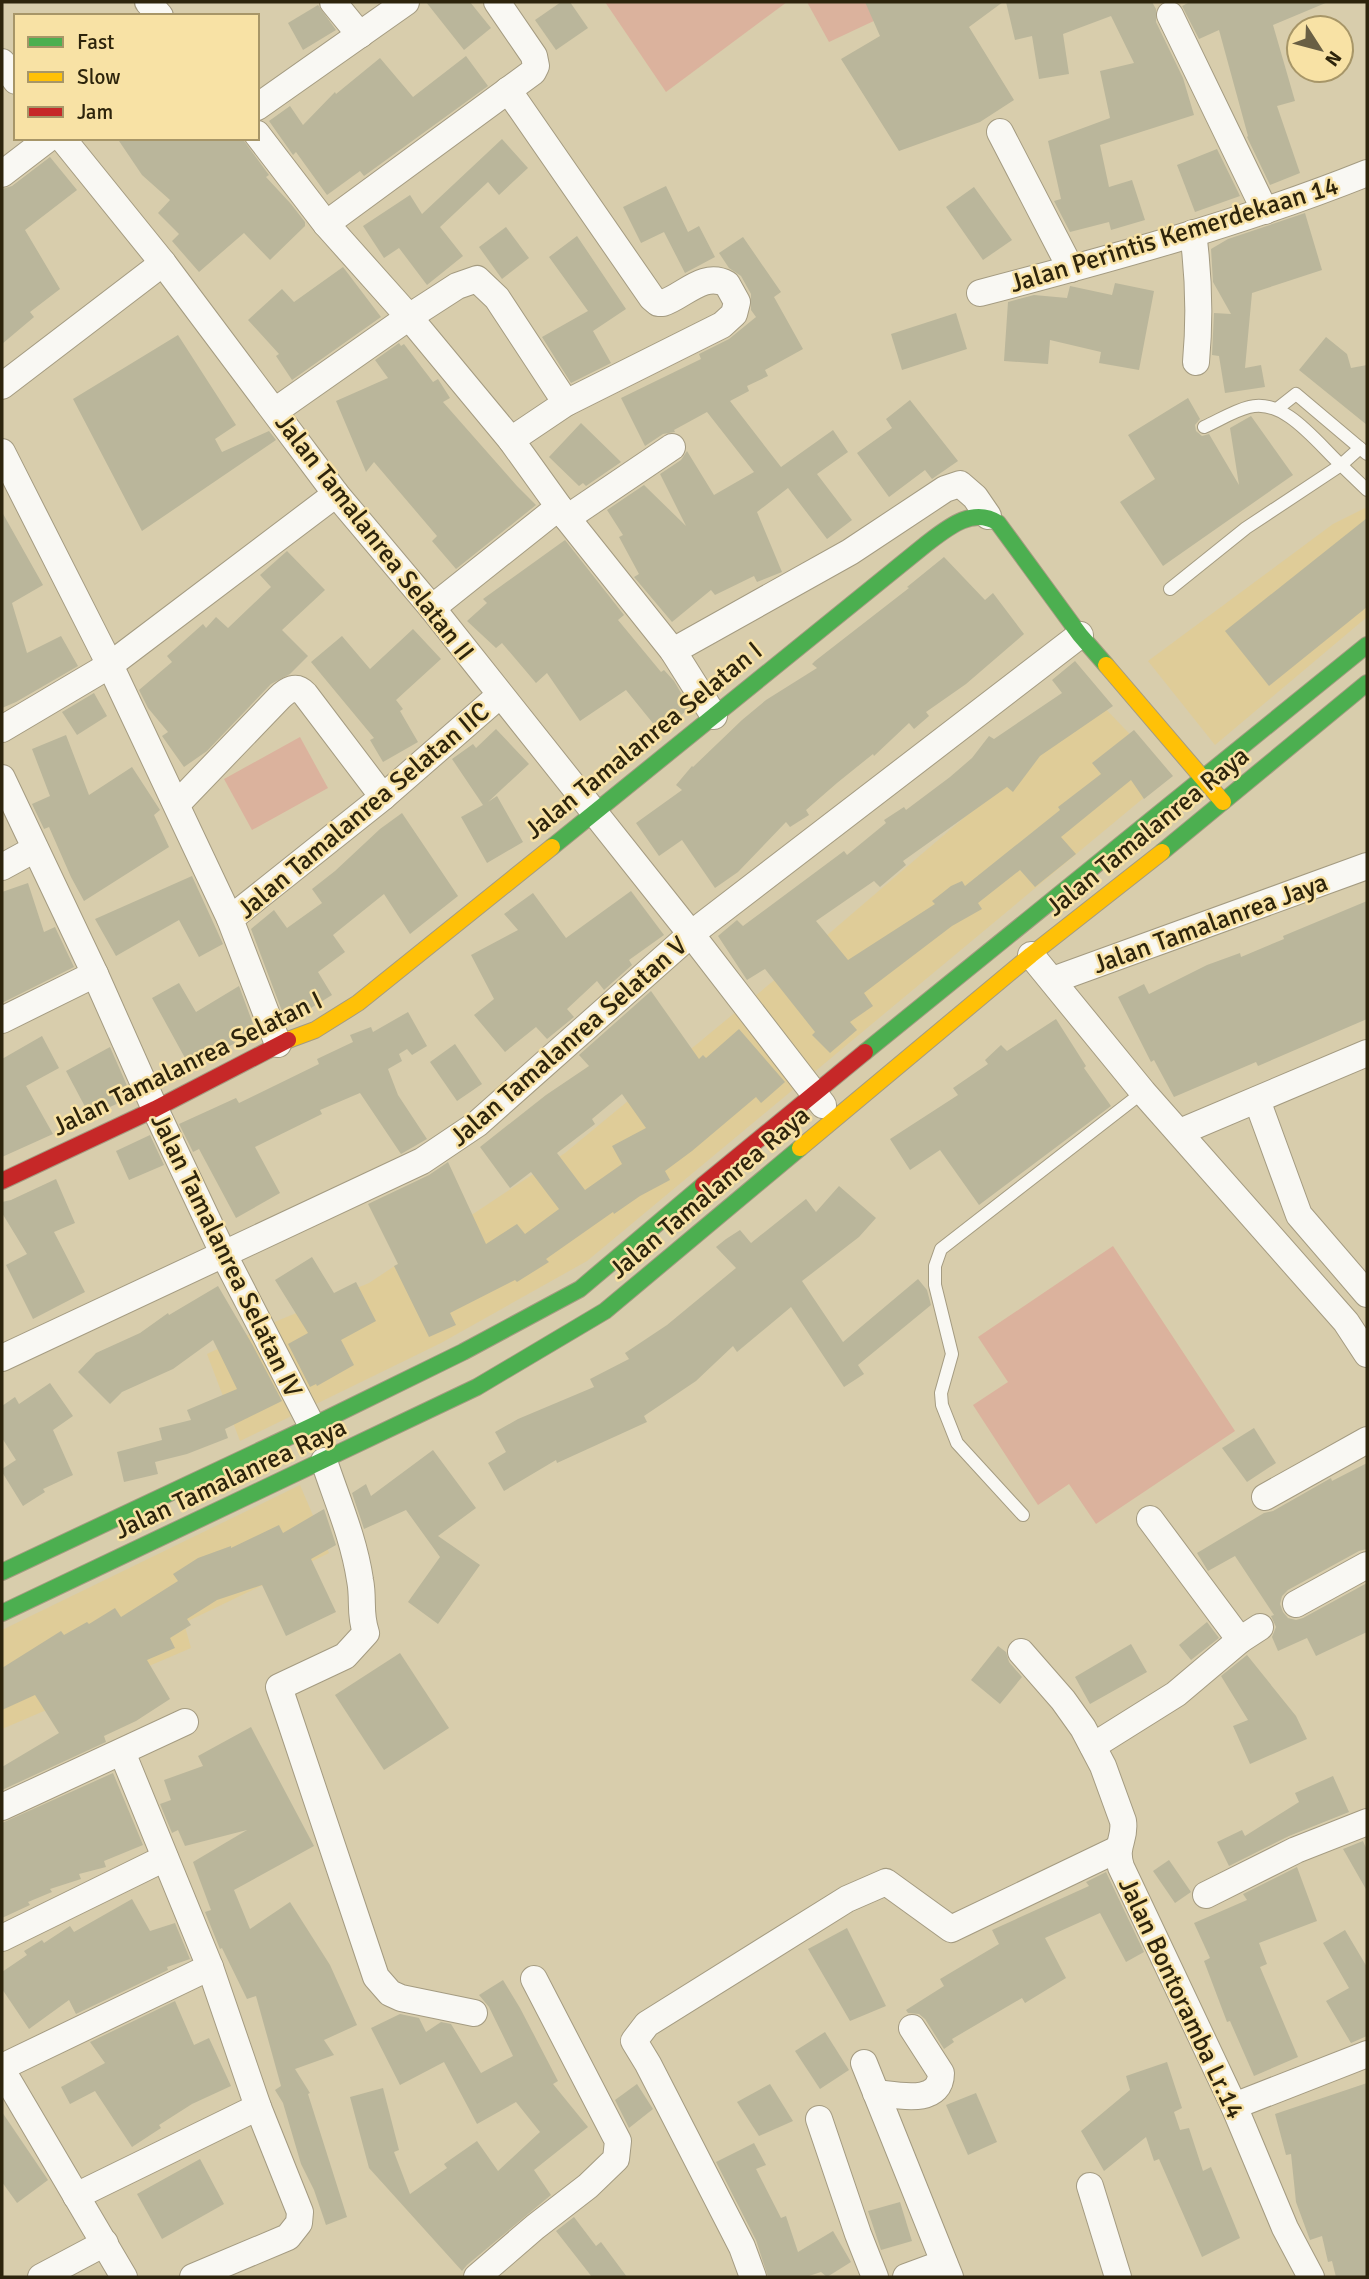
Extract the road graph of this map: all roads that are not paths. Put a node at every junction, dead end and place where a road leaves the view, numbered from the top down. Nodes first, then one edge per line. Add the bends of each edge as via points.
1 (333, 2) edge
2 (406, 2) edge
3 (497, 2) edge
4 (1170, 15) dead end
5 (360, 35) junction
6 (2, 62) edge
7 (14, 78) edge
8 (508, 90) junction
9 (259, 106) edge
10 (1000, 132) dead end
11 (259, 137) edge
12 (46, 140) edge
13 (64, 140) edge
14 (1367, 173) edge
15 (2, 174) edge
16 (1265, 211) junction
17 (326, 224) junction
18 (1193, 233) junction
19 (163, 263) junction
20 (1071, 269) junction
21 (980, 293) dead end
22 (409, 317) junction
23 (1196, 362) dead end
24 (2, 386) edge
25 (566, 403) junction
26 (1277, 409) junction
27 (275, 411) junction
28 (1204, 427) dead end
29 (511, 440) junction
30 (672, 447) dead end
31 (1364, 451) edge
32 (2, 452) edge
33 (1341, 465) junction
34 (1367, 490) edge
35 (336, 494) junction
36 (563, 512) junction
37 (988, 516) junction
38 (1170, 589) dead end
39 (432, 608) junction
40 (1080, 635) junction
41 (1367, 645) edge
42 (673, 651) junction
43 (110, 665) junction
44 (1367, 683) edge
45 (500, 695) junction
46 (714, 716) junction
47 (2, 729) edge
48 (2, 778) edge
49 (1203, 780) junction
50 (383, 797) junction
51 (1224, 803) junction
52 (177, 804) junction
53 (592, 812) junction
54 (35, 849) junction
55 (1367, 866) edge
56 (2, 867) edge
57 (230, 919) junction
58 (691, 934) junction
59 (1031, 955) junction
60 (95, 974) junction
61 (1053, 980) junction
62 (2, 1020) edge
63 (278, 1044) junction
64 (1367, 1053) edge
65 (1143, 1091) junction
66 (814, 1094) junction
67 (1257, 1100) junction
68 (155, 1109) junction
69 (834, 1118) junction
70 (1180, 1132) junction
71 (2, 1181) edge
72 (224, 1255) junction
73 (1367, 1294) edge
74 (1367, 1354) edge
75 (2, 1359) edge
76 (312, 1426) junction
77 (1367, 1440) edge
78 (324, 1461) junction
79 (1265, 1497) dead end
80 (1023, 1515) dead end
81 (1150, 1519) dead end
82 (1367, 1565) edge
83 (2, 1572) edge
84 (25, 1581) junction
85 (1296, 1604) dead end
86 (2, 1613) edge
87 (1021, 1652) dead end
88 (185, 1722) dead end
89 (1093, 1746) junction
90 (122, 1752) junction
91 (2, 1807) edge
92 (1367, 1822) edge
93 (1118, 1849) junction
94 (165, 1858) junction
95 (1206, 1895) dead end
96 (2, 1938) edge
97 (210, 1967) junction
98 (534, 1979) dead end
99 (474, 2013) dead end
100 (912, 2028) dead end
101 (1367, 2054) edge
102 (864, 2063) dead end
103 (2, 2068) edge
104 (876, 2093) junction
105 (1234, 2106) junction
106 (258, 2107) junction
107 (819, 2119) dead end
108 (1090, 2186) dead end
109 (76, 2196) junction
110 (105, 2243) junction
111 (947, 2270) edge
112 (41, 2277) edge
113 (124, 2277) edge
114 (193, 2277) edge
115 (477, 2277) edge
116 (753, 2277) edge
117 (876, 2277) edge
118 (906, 2277) edge
119 (1118, 2277) edge
120 (1311, 2277) edge

1 - 5 street
2 - 5 street
3 - 8 street via 536,61 529,77
4 - 16 street
5 - 9 street
6 - 7 street
8 - 17 street
8 - 25 street via 652,298 663,303 712,279 727,284 737,302 734,314 722,325
10 - 20 street
11 - 17 street
12 - 15 street
13 - 19 street, Jalan Tamalanrea Selatan II
14 - 16 street, Jalan Perintis Kemerdekaan 14
16 - 18 street, Jalan Perintis Kemerdekaan 14
17 - 22 street
18 - 20 street, Jalan Perintis Kemerdekaan 14
18 - 23 street via 1200,319
19 - 24 street
19 - 27 street, Jalan Tamalanrea Selatan II
20 - 21 street, Jalan Perintis Kemerdekaan 14
22 - 25 street via 468,280 482,281
22 - 27 street
22 - 29 street
25 - 29 street
26 - 28 lane via 1251,406
26 - 31 lane via 1296,394
26 - 33 lane
27 - 35 street, Jalan Tamalanrea Selatan II
29 - 36 street
30 - 36 street
31 - 33 lane
32 - 43 street
33 - 34 lane
33 - 38 lane via 1246,528
35 - 39 street, Jalan Tamalanrea Selatan II
35 - 43 street
36 - 39 street
36 - 42 street
37 - 40 main road via 998,523
37 - 42 street via 960,484 945,489 850,552
37 - 46 main road, Jalan Tamalanrea Selatan I via 976,515 940,534
39 - 45 street, Jalan Tamalanrea Selatan II
40 - 49 main road
40 - 58 street, Jalan Tamalanrea Selatan V
41 - 49 main road, Jalan Tamalanrea Raya
42 - 46 street
43 - 47 street
43 - 52 street
44 - 51 main road, Jalan Tamalanrea Raya
45 - 50 street, Jalan Tamalanrea Selatan IIC
45 - 53 street, Jalan Tamalanrea Selatan II
46 - 53 main road, Jalan Tamalanrea Selatan I
48 - 54 street, Jalan Tamalanrea Selatan IV
49 - 51 main road
49 - 66 main road, Jalan Tamalanrea Raya
50 - 52 street via 305,694 294,688
50 - 57 street, Jalan Tamalanrea Selatan IIC
51 - 59 main road, Jalan Tamalanrea Raya
52 - 57 street
53 - 58 street, Jalan Tamalanrea Selatan II
53 - 63 main road, Jalan Tamalanrea Selatan I via 358,1003 315,1030
54 - 56 street
54 - 60 street, Jalan Tamalanrea Selatan IV
55 - 61 street, Jalan Tamalanrea Jaya
57 - 63 street, Jalan Tamalanrea Selatan IIC
58 - 66 street, Jalan Tamalanrea Selatan II
58 - 72 street, Jalan Tamalanrea Selatan V via 477,1124 445,1147
59 - 61 street
59 - 69 main road, Jalan Tamalanrea Raya
60 - 62 street
60 - 68 street, Jalan Tamalanrea Selatan IV
61 - 65 street
63 - 68 main road, Jalan Tamalanrea Selatan I
64 - 67 street
65 - 70 street
65 - 80 lane via 941,1249 935,1266 935,1286 952,1354 940,1393 942,1405 957,1443
66 - 69 street, Jalan Tamalanrea Selatan II
66 - 76 main road, Jalan Tamalanrea Raya via 580,1289
67 - 70 street
67 - 73 street via 1299,1215
68 - 71 main road, Jalan Tamalanrea Selatan I
68 - 72 street, Jalan Tamalanrea Selatan IV
69 - 78 main road, Jalan Tamalanrea Raya via 606,1311 477,1387
70 - 74 street via 1346,1322
72 - 75 street, Jalan Tamalanrea Selatan V
72 - 76 street, Jalan Tamalanrea Selatan IV
76 - 84 main road, Jalan Tamalanrea Raya
77 - 79 street
78 - 84 main road, Jalan Tamalanrea Raya
78 - 99 street via 351,1540 361,1582 360,1618 366,1633 345,1656 279,1687 376,1976 390,1993 401,1998
81 - 89 street via 1250,1633 1176,1694
82 - 85 street
83 - 84 main road, Jalan Tamalanrea Raya
84 - 86 main road, Jalan Tamalanrea Raya
87 - 89 street, Jalan Bontoramba Lr.14 via 1063,1700
88 - 90 street
89 - 93 street, Jalan Bontoramba Lr.14 via 1124,1821
90 - 91 street
90 - 94 street
92 - 95 street via 1296,1850
93 - 105 street, Jalan Bontoramba Lr.14 via 1121,1867
93 - 116 street via 951,1929 886,1882 847,1899 646,2024 634,2041 742,2247
94 - 96 street
94 - 97 street
97 - 103 street
97 - 106 street
98 - 115 street via 618,2141 616,2159
100 - 104 street via 941,2073 941,2081 934,2090 915,2097
101 - 105 street
102 - 104 street
103 - 109 street
104 - 111 street
105 - 120 street, Jalan Bontoramba Lr.14 via 1285,2228
106 - 109 street
106 - 114 street via 294,2194 299,2223 288,2237
107 - 117 street
108 - 119 street
109 - 110 street
110 - 112 street
110 - 113 street
111 - 118 street

